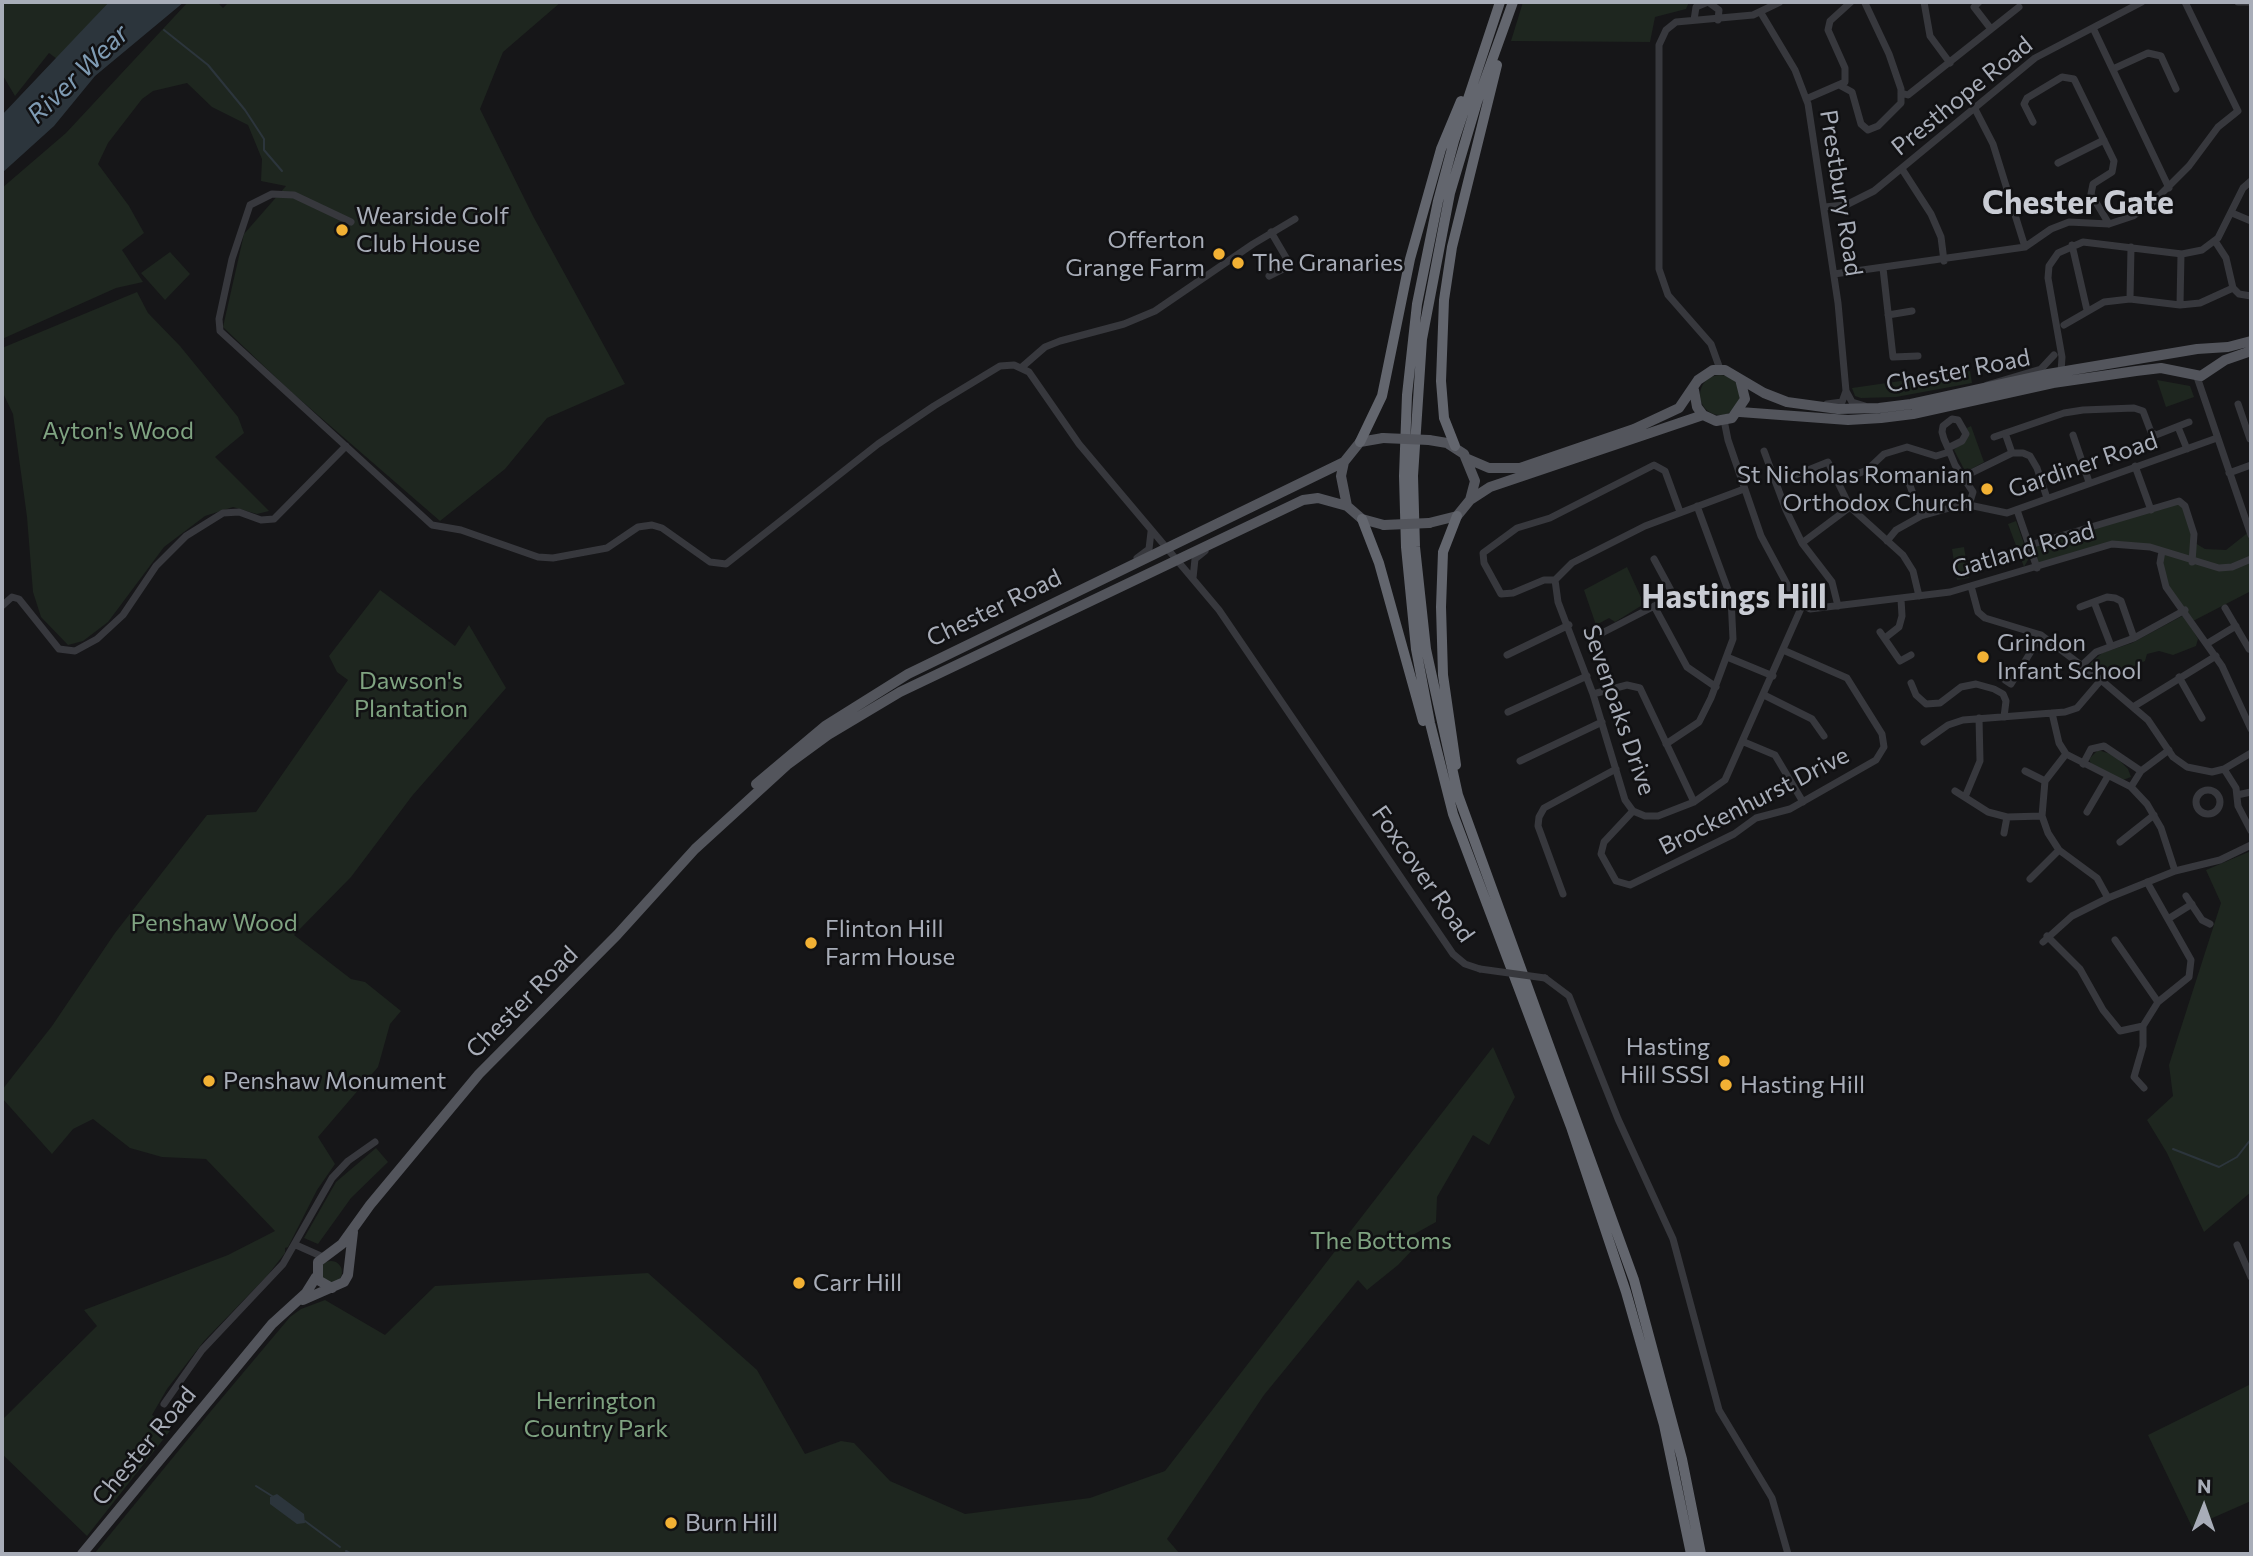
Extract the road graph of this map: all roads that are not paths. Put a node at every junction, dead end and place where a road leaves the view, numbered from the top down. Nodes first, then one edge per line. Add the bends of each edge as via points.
1 (1500, 2) edge
2 (1513, 2) edge
3 (1780, 2) edge
4 (1851, 2) edge
5 (1924, 2) edge
6 (1979, 2) edge
7 (2142, 2) edge
8 (2185, 2) edge
9 (2238, 2) edge
10 (2251, 2) edge
11 (1865, 3) edge
12 (2020, 7) dead end
13 (1761, 13) junction
14 (1694, 20) junction
15 (1718, 20) junction
16 (1490, 27) junction
17 (2093, 28) junction
18 (1992, 29) junction
19 (1950, 63) junction
20 (2113, 69) junction
21 (1841, 86) junction
22 (2176, 89) dead end
23 (1901, 93) junction
24 (1806, 99) junction
25 (1975, 109) junction
26 (2033, 122) dead end
27 (2104, 140) junction
28 (2058, 163) dead end
29 (1902, 169) junction
30 (2251, 181) edge
31 (2169, 188) junction
32 (1824, 207) junction
33 (2232, 213) junction
34 (1295, 219) dead end
35 (351, 222) dead end
36 (2251, 222) edge
37 (2109, 224) junction
38 (1271, 232) junction
39 (2215, 241) junction
40 (2072, 245) junction
41 (2025, 247) junction
42 (2131, 247) junction
43 (2181, 254) junction
44 (1944, 261) junction
45 (1883, 268) junction
46 (1834, 274) junction
47 (1269, 276) dead end
48 (2234, 288) junction
49 (2251, 296) edge
50 (2130, 299) junction
51 (2180, 305) junction
52 (2087, 310) junction
53 (1912, 312) dead end
54 (1888, 315) junction
55 (2064, 325) dead end
56 (2057, 338) junction
57 (2251, 341) edge
58 (2201, 350) junction
59 (2251, 351) edge
60 (2189, 352) junction
61 (2054, 355) junction
62 (1918, 356) dead end
63 (1022, 367) junction
64 (1720, 369) junction
65 (2208, 371) junction
66 (2193, 375) junction
67 (2062, 377) junction
68 (1740, 378) junction
69 (1980, 388) junction
70 (1694, 390) junction
71 (1846, 391) junction
72 (2238, 404) dead end
73 (1804, 405) junction
74 (1879, 408) junction
75 (1740, 412) junction
76 (1703, 415) junction
77 (1724, 420) junction
78 (2189, 422) dead end
79 (2178, 426) junction
80 (2249, 429) edge
81 (2005, 433) junction
82 (2073, 435) dead end
83 (1994, 437) dead end
84 (2217, 438) junction
85 (2250, 439) edge
86 (1360, 442) junction
87 (346, 446) junction
88 (1455, 446) junction
89 (2187, 449) junction
90 (1764, 451) dead end
91 (2012, 453) junction
92 (1468, 458) junction
93 (1344, 462) junction
94 (2251, 465) edge
95 (2135, 466) junction
96 (2229, 473) junction
97 (1965, 476) junction
98 (1908, 480) dead end
99 (1836, 482) junction
100 (2089, 482) junction
101 (1776, 483) junction
102 (1744, 489) junction
103 (2047, 498) junction
104 (1470, 500) junction
105 (1969, 505) junction
106 (1347, 506) junction
107 (1698, 506) junction
108 (1850, 507) junction
109 (2017, 510) junction
110 (2151, 510) junction
111 (1680, 512) junction
112 (1457, 516) junction
113 (1921, 516) junction
114 (1362, 519) junction
115 (1152, 532) junction
116 (1236, 532) junction
117 (2251, 534) edge
118 (1887, 541) junction
119 (1802, 543) junction
120 (2030, 545) junction
121 (1166, 549) junction
122 (2162, 551) junction
123 (1654, 559) dead end
124 (2251, 559) edge
125 (1176, 562) junction
126 (2192, 562) junction
127 (2037, 568) junction
128 (1556, 580) junction
129 (1194, 581) junction
130 (1088, 586) junction
131 (1971, 586) junction
132 (1919, 596) junction
133 (1901, 599) junction
134 (2094, 602) junction
135 (2, 606) edge
136 (1654, 606) junction
137 (1802, 606) junction
138 (1838, 606) junction
139 (2080, 607) dead end
140 (2225, 608) dead end
141 (2185, 610) junction
142 (1569, 625) junction
143 (2235, 626) junction
144 (1602, 633) dead end
145 (2041, 635) junction
146 (2134, 638) junction
147 (2208, 643) junction
148 (2111, 646) junction
149 (2249, 649) dead end
150 (1783, 650) junction
151 (1507, 655) dead end
152 (1911, 655) dead end
153 (2216, 656) junction
154 (1727, 657) junction
155 (2081, 666) junction
156 (1587, 676) junction
157 (1773, 676) junction
158 (2179, 677) junction
159 (2005, 680) dead end
160 (2101, 680) junction
161 (1911, 683) dead end
162 (1716, 687) junction
163 (1593, 694) junction
164 (1764, 695) junction
165 (1926, 704) junction
166 (2133, 707) junction
167 (1508, 712) dead end
168 (2052, 713) junction
169 (1923, 715) dead end
170 (2004, 717) junction
171 (1979, 718) junction
172 (2202, 718) dead end
173 (1602, 722) junction
174 (2251, 729) edge
175 (1824, 736) dead end
176 (1744, 742) junction
177 (1924, 742) dead end
178 (1666, 744) junction
179 (2169, 750) junction
180 (2251, 753) edge
181 (2066, 754) junction
182 (1520, 761) dead end
183 (2083, 764) junction
184 (1616, 769) junction
185 (2224, 769) junction
186 (2025, 771) dead end
187 (2141, 771) junction
188 (2108, 776) junction
189 (2045, 780) junction
190 (2131, 787) junction
191 (1955, 791) dead end
192 (2251, 792) edge
193 (2237, 795) junction
194 (1965, 797) junction
195 (1694, 802) junction
196 (1803, 802) junction
197 (2219, 804) dead end
198 (2238, 806) junction
199 (1633, 811) junction
200 (2087, 812) dead end
201 (1453, 814) junction
202 (2154, 815) junction
203 (2042, 816) junction
204 (2007, 817) junction
205 (2251, 831) edge
206 (2004, 833) dead end
207 (2120, 842) dead end
208 (698, 845) junction
209 (2251, 845) edge
210 (2059, 850) junction
211 (1476, 852) junction
212 (2175, 871) junction
213 (2030, 879) dead end
214 (2147, 882) junction
215 (1563, 894) dead end
216 (2186, 896) dead end
217 (2108, 898) junction
218 (2192, 904) junction
219 (2168, 919) junction
220 (2210, 924) dead end
221 (2115, 940) dead end
222 (2158, 1002) junction
223 (2143, 1026) junction
224 (2144, 1088) dead end
225 (375, 1142) dead end
226 (353, 1230) junction
227 (2236, 1245) dead end
228 (300, 1247) junction
229 (327, 1256) junction
230 (348, 1267) junction
231 (316, 1272) junction
232 (2251, 1277) edge
233 (332, 1288) junction
234 (297, 1303) junction
235 (164, 1404) dead end
236 (82, 1554) edge
237 (1691, 1554) edge
238 (1701, 1554) edge
239 (1788, 1554) edge

1 - 16 highway
2 - 88 highway via 1474,152 1446,286 1441,381 1444,418
2 - 211 highway via 1450,193 1428,301 1416,402 1415,547 1426,649 1443,738
3 - 13 street
4 - 21 street via 1830,21 1828,30 1845,68
5 - 19 street via 1930,36
6 - 18 street via 1974,7
7 - 17 street, Presthope Road
8 - 31 street via 2238,111 2218,127
9 - 10 street
11 - 23 street
12 - 18 street
13 - 15 street
13 - 24 street, Prestbury Road via 1795,70
14 - 15 street
14 - 15 street via 1696,7 1708,2 1719,10
14 - 64 street via 1676,22 1665,30 1659,45 1659,269 1668,295 1711,344
16 - 86 highway via 1441,149 1399,304 1382,396
16 - 201 highway via 1454,141 1426,256 1411,350 1405,432 1406,547 1416,649
17 - 20 street
17 - 25 street, Presthope Road via 2035,58
18 - 19 street
19 - 23 street via 1908,95
20 - 22 street via 2148,53 2161,56
20 - 31 street
21 - 23 street via 1852,92 1861,124 1868,130 1896,111 1902,103
21 - 24 street
24 - 32 street, Prestbury Road
25 - 29 street, Presthope Road
25 - 41 street via 1993,144
26 - 27 street via 2024,104 2026,98 2062,77 2074,79
27 - 28 street
27 - 37 street via 2114,161 2112,172 2093,184 2091,194
29 - 32 street, Presthope Road via 1846,205
29 - 44 street via 1931,214 1941,237
30 - 33 street
31 - 37 street via 2133,215
32 - 46 street, Prestbury Road
33 - 36 street
33 - 39 street
34 - 38 street
35 - 87 street via 304,197 284,193 250,205 242,220 219,328
37 - 41 street via 2069,222
38 - 47 street via 1287,261
38 - 63 street via 1155,311 1045,347
39 - 43 street via 2202,250
39 - 48 street via 2226,258
40 - 42 street via 2096,242
40 - 52 street
40 - 56 street via 2049,265
41 - 44 street
42 - 43 street
42 - 50 street
43 - 51 street
44 - 45 street
45 - 46 street
45 - 54 street
46 - 71 street, Prestbury Road
48 - 49 street
48 - 51 street via 2200,303
50 - 51 street
50 - 52 street via 2104,302
52 - 55 street
53 - 54 street
54 - 62 street via 1893,357
56 - 61 street
56 - 67 street
57 - 58 main road, Chester Road
58 - 60 main road, Chester Road
58 - 65 main road via 2210,358
59 - 65 main road
60 - 66 main road via 2183,363
60 - 67 main road, Chester Road
61 - 67 street
61 - 69 street via 2041,369
63 - 87 street via 1000,366 878,444 726,564 710,562 652,525 638,527 607,548 547,558 438,527
63 - 115 street, Foxcover Road
64 - 68 main road, Chester Road
64 - 70 main road via 1706,373
65 - 66 main road
66 - 67 main road, Chester Road via 2151,369
66 - 84 street
67 - 69 main road, Chester Road
67 - 75 main road, Chester Road via 1881,418
68 - 73 main road, Chester Road via 1764,393
68 - 75 main road via 1745,391
69 - 74 main road, Chester Road
70 - 76 main road
70 - 92 main road via 1679,408 1658,419 1520,468 1489,468
71 - 73 street via 1838,403
71 - 74 street via 1852,402
72 - 80 street
73 - 74 main road, Chester Road
75 - 77 main road
76 - 77 main road
76 - 104 main road via 1490,487
77 - 102 street
78 - 79 street
79 - 81 street via 2156,435 2143,411 2134,408 2064,413
79 - 89 street
80 - 85 street
81 - 83 street
81 - 91 street
82 - 100 street
84 - 89 street, Gardiner Road
84 - 96 street
86 - 88 main road, bridge via 1384,438
86 - 93 main road
87 - 135 street via 274,519 223,513 186,536 156,566 123,615 97,639 75,651 59,649 19,599 12,597
88 - 92 main road
89 - 95 street, Gardiner Road
90 - 101 street
91 - 97 street
91 - 103 street via 2029,456
92 - 104 main road via 1475,481
93 - 106 main road
93 - 121 main road, Chester Road
94 - 96 street
95 - 100 street, Gardiner Road
95 - 110 street
96 - 117 street
97 - 99 street via 1948,450 1936,456 1907,447 1884,454 1867,470
97 - 105 street via 1972,492
98 - 113 street
99 - 101 street via 1828,462
99 - 108 street
100 - 103 street, Gardiner Road
101 - 119 street
102 - 107 street
102 - 137 street via 1761,536
103 - 109 street, Gardiner Road
104 - 112 main road
105 - 109 street, Gardiner Road via 1995,513
105 - 113 street, Gardiner Road
106 - 114 main road
106 - 116 main road, Chester Road via 1318,498 1303,500
107 - 111 street
107 - 154 street via 1731,598 1734,626
108 - 118 street
108 - 119 street
109 - 120 street
110 - 120 street
110 - 126 street via 2179,501 2185,506 2194,534
111 - 128 street via 1572,563
111 - 128 street via 1665,471 1654,465 1550,518 1517,527 1483,553 1502,594 1544,579
112 - 114 main road, bridge via 1430,523 1384,524
112 - 211 highway via 1443,552 1443,675
113 - 118 street, Gardiner Road via 1896,530
114 - 201 highway
115 - 121 street, Foxcover Road
115 - 130 street via 1146,553
116 - 125 main road, Chester Road
116 - 129 street via 1195,559
118 - 132 street via 1913,571
119 - 138 street via 1832,582
120 - 127 street
121 - 125 street, Foxcover Road
121 - 130 main road, Chester Road
122 - 126 street, Gatland Road
122 - 127 street, Gatland Road via 2132,543 2112,544
122 - 141 street via 2161,575
123 - 136 street via 1674,596
124 - 126 street, Gatland Road via 2218,568
125 - 129 street, Foxcover Road
125 - 208 main road, Chester Road via 874,706 787,765
127 - 131 street, Gatland Road
128 - 142 street, Sevenoaks Drive via 1558,602
129 - 239 street, Foxcover Road, bridge via 1219,610 1453,954 1480,969 1545,978 1569,996 1665,1219 1684,1272 1719,1410 1772,1498
130 - 208 main road, Chester Road via 872,694 782,760
131 - 132 street, Gatland Road
131 - 145 street via 1978,612 1989,622
132 - 133 street, Gatland Road
133 - 138 street, Gatland Road
133 - 152 street via 1899,627 1882,635 1900,661
134 - 139 street
134 - 146 street via 2107,597 2121,601
134 - 148 street
136 - 144 street
136 - 162 street via 1687,667
137 - 138 street, Gatland Road
137 - 150 street, Sevenoaks Drive
140 - 143 street
141 - 146 street
141 - 147 street
142 - 151 street
142 - 156 street, Sevenoaks Drive
143 - 147 street
143 - 149 street
145 - 155 street
145 - 159 street via 2011,684
146 - 148 street
147 - 153 street
148 - 155 street
150 - 157 street, Sevenoaks Drive
150 - 196 street, Brockenhurst Drive via 1847,678 1882,734 1884,747 1876,760
153 - 158 street
153 - 174 street
154 - 157 street
154 - 162 street
155 - 160 street
156 - 163 street, Sevenoaks Drive
156 - 167 street
157 - 164 street, Sevenoaks Drive
158 - 166 street
158 - 172 street
160 - 166 street
160 - 168 street via 2077,708
161 - 165 street
162 - 178 street via 1699,722
163 - 173 street, Sevenoaks Drive
163 - 178 street via 1627,685 1640,688
164 - 175 street via 1812,719
164 - 176 street, Sevenoaks Drive
165 - 169 street
165 - 170 street via 1940,703 1961,687 1976,684 2003,694
166 - 179 street
168 - 170 street
168 - 181 street
170 - 171 street
171 - 177 street via 1948,725
171 - 194 street via 1980,761
173 - 182 street
173 - 184 street, Sevenoaks Drive
176 - 195 street, Sevenoaks Drive via 1725,780
176 - 196 street via 1775,755
178 - 195 street
179 - 185 street via 2187,767 2211,772
179 - 187 street
180 - 185 street
181 - 183 street
181 - 189 street
183 - 187 street via 2091,749 2104,746
183 - 188 street
184 - 199 street, Sevenoaks Drive
184 - 215 street via 1544,808 1539,817 1538,826
185 - 193 street
186 - 189 street
187 - 190 street
188 - 190 street
188 - 200 street
189 - 203 street
190 - 202 street
191 - 194 street
192 - 193 street
193 - 198 street
194 - 204 street via 1988,812
195 - 199 street, Sevenoaks Drive via 1658,816
196 - 199 street, Brockenhurst Drive via 1756,818 1734,834 1630,884 1616,881 1601,854 1604,842
197 - 198 street
198 - 205 street
201 - 237 highway via 1609,1237 1664,1425
202 - 207 street
202 - 212 street
203 - 204 street
203 - 210 street
204 - 206 street
208 - 226 main road, Chester Road via 617,935 479,1074
209 - 212 street via 2220,860
210 - 213 street
210 - 217 street via 2097,878
211 - 238 highway via 1634,1280 1682,1459
212 - 214 street
214 - 217 street
214 - 219 street
216 - 218 street
217 - 223 street via 2072,916 2045,939 2080,969 2120,1031
218 - 219 street
218 - 220 street
219 - 222 street via 2191,960 2189,977
221 - 222 street
222 - 223 street
223 - 224 street via 2134,1077
225 - 228 street via 332,1178
226 - 229 main road
226 - 230 main road, Chester Road
227 - 232 street
228 - 229 street
228 - 231 street
228 - 235 street via 190,1364
229 - 230 main road via 340,1257
229 - 231 main road
230 - 233 main road via 344,1282
231 - 233 main road via 321,1284
231 - 234 main road, Chester Road
233 - 234 main road, Chester Road
234 - 236 main road, Chester Road via 272,1325

